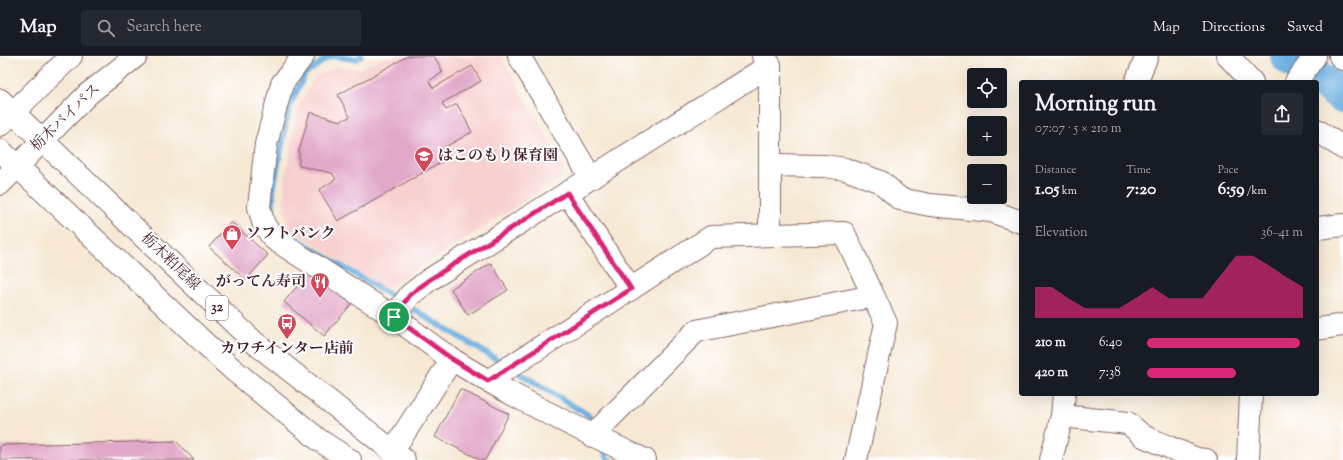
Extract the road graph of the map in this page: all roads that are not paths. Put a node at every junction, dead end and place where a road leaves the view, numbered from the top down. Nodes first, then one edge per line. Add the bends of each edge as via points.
1 (71, 56) edge
2 (136, 56) edge
3 (303, 56) edge
4 (1147, 56) edge
5 (1228, 56) edge
6 (1315, 56) edge
7 (1340, 56) edge
8 (527, 59) edge
9 (1343, 59) edge
10 (766, 61) edge
11 (1137, 80) edge
12 (1250, 80) edge
13 (1297, 80) edge
14 (4, 112) edge
15 (1319, 131) edge
16 (43, 141) junction
17 (1343, 148) edge
18 (0, 150) edge
19 (771, 165) junction
20 (17, 166) junction
21 (591, 178) junction
22 (0, 184) edge
23 (567, 193) junction
24 (1019, 221) edge
25 (1343, 225) edge
26 (1319, 228) edge
27 (770, 234) junction
28 (631, 289) junction
29 (873, 296) junction
30 (394, 317) junction
31 (1343, 325) edge
32 (1319, 329) edge
33 (452, 359) junction
34 (488, 381) junction
35 (1064, 396) edge
36 (1251, 396) edge
37 (1062, 416) junction
38 (592, 436) junction
39 (398, 456) edge
40 (350, 460) edge
41 (645, 460) edge
42 (856, 460) edge
43 (1051, 460) edge
44 (1206, 460) edge
45 (1248, 460) edge

1 - 14 street
2 - 16 street, 栃木バイパス via 88,94
3 - 30 street via 282,84 266,144 259,208 264,225 274,239
4 - 11 street
5 - 12 street
6 - 13 street
7 - 9 street
8 - 21 street
10 - 19 street
10 - 21 street
14 - 16 street, 栃木粕尾線 / 32
15 - 17 street
16 - 20 street, 栃木バイパス
16 - 39 street, 栃木粕尾線 / 32 via 254,344
18 - 20 street, 32
19 - 24 street via 845,168 881,182 900,199 991,211
19 - 27 street
20 - 22 street, 栃木バイパス
20 - 40 street, 32 via 231,368 319,440
21 - 23 street
23 - 28 street
23 - 30 street via 429,280 410,295
25 - 26 street
27 - 28 street via 711,236
27 - 29 street via 844,233
28 - 34 street
29 - 38 street via 696,331
29 - 42 street via 886,323
30 - 33 street
31 - 32 street
33 - 34 street
33 - 39 street
34 - 38 street
35 - 37 street
36 - 45 street
37 - 43 street
37 - 44 street via 1128,423 1143,436 1196,459
38 - 41 street

